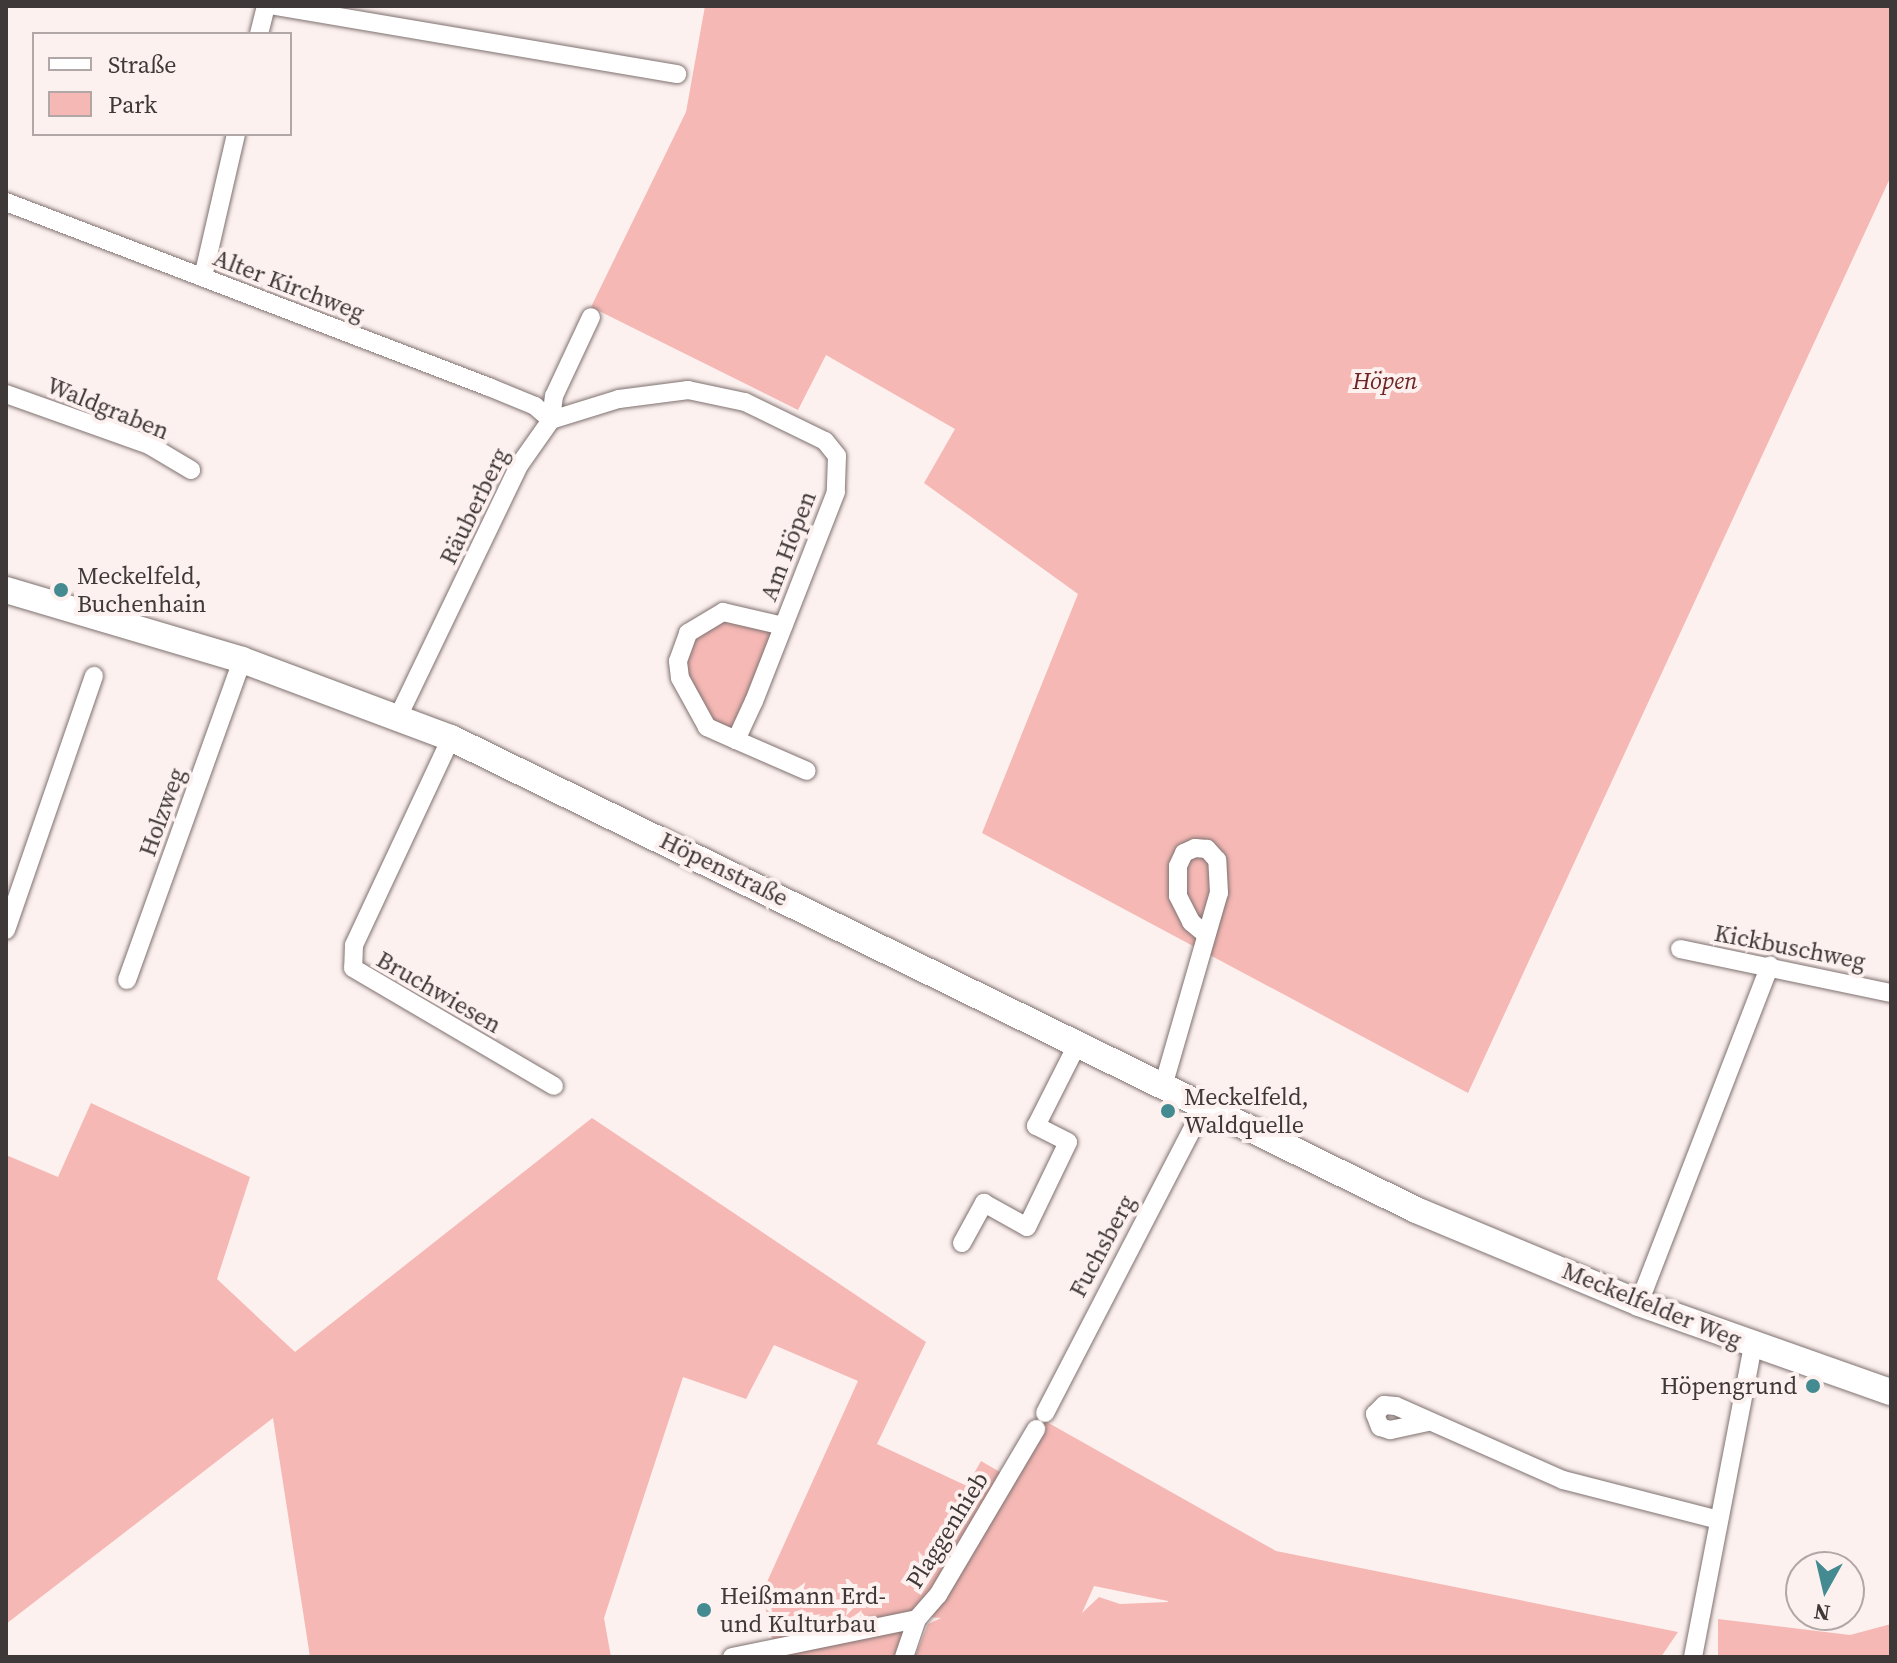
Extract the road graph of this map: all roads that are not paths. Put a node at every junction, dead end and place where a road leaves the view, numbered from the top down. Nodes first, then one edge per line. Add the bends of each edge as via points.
1 (266, 6) edge
2 (275, 6) edge
3 (260, 32) edge
4 (677, 74) dead end
5 (236, 136) edge
6 (6, 202) edge
7 (203, 277) junction
8 (591, 317) dead end
9 (6, 394) edge
10 (551, 420) junction
11 (191, 470) dead end
12 (6, 590) edge
13 (783, 626) junction
14 (242, 660) junction
15 (94, 676) dead end
16 (398, 717) junction
17 (451, 738) junction
18 (736, 740) junction
19 (807, 771) dead end
20 (6, 930) edge
21 (1204, 933) dead end
22 (1680, 949) dead end
23 (1770, 966) junction
24 (127, 980) dead end
25 (1891, 993) edge
26 (1079, 1041) junction
27 (1164, 1083) junction
28 (554, 1086) dead end
29 (1205, 1104) junction
30 (1416, 1210) joint
31 (962, 1243) dead end
32 (1639, 1303) junction
33 (1753, 1346) junction
34 (1891, 1392) edge
35 (1040, 1421) joint
36 (1428, 1422) dead end
37 (1719, 1520) junction
38 (917, 1619) junction
39 (732, 1657) edge
40 (904, 1657) edge
41 (1693, 1657) edge

1 - 3 street
2 - 4 street
5 - 7 street
6 - 7 street, Alter Kirchweg
7 - 10 street, Alter Kirchweg via 489,387 535,406
8 - 10 street, Räuberberg via 554,396
9 - 11 street, Waldgraben via 149,445
10 - 13 street, Am Höpen via 619,399 688,390 745,402 825,441 837,456 836,492
10 - 16 street, Räuberberg via 520,464
12 - 14 main road, Höpenstraße
13 - 18 street, Am Höpen
13 - 18 street, Am Höpen via 723,612 688,633 678,661 691,706 707,727
14 - 16 main road, Höpenstraße
14 - 24 street, Holzweg
15 - 20 street
16 - 17 main road, Höpenstraße
17 - 26 main road, Höpenstraße
17 - 28 street, Bruchwiesen via 354,945 353,968
18 - 19 street, Am Höpen
21 - 27 street
22 - 23 street, Kickbuschweg
23 - 25 street, Kickbuschweg
23 - 32 street
26 - 27 main road, Höpenstraße
26 - 31 street via 1036,1126 1068,1142 1027,1227 984,1203
27 - 29 main road, Höpenstraße
29 - 30 main road, Höpenstraße
29 - 35 street, Fuchsberg
30 - 32 main road, Meckelfelder Weg
32 - 33 main road, Meckelfelder Weg
33 - 34 main road, Meckelfelder Weg
33 - 37 street
35 - 38 street, Plaggenhieb via 938,1595
36 - 37 street via 1599,1493
37 - 41 street
38 - 39 street
38 - 40 street, Plaggenhieb

